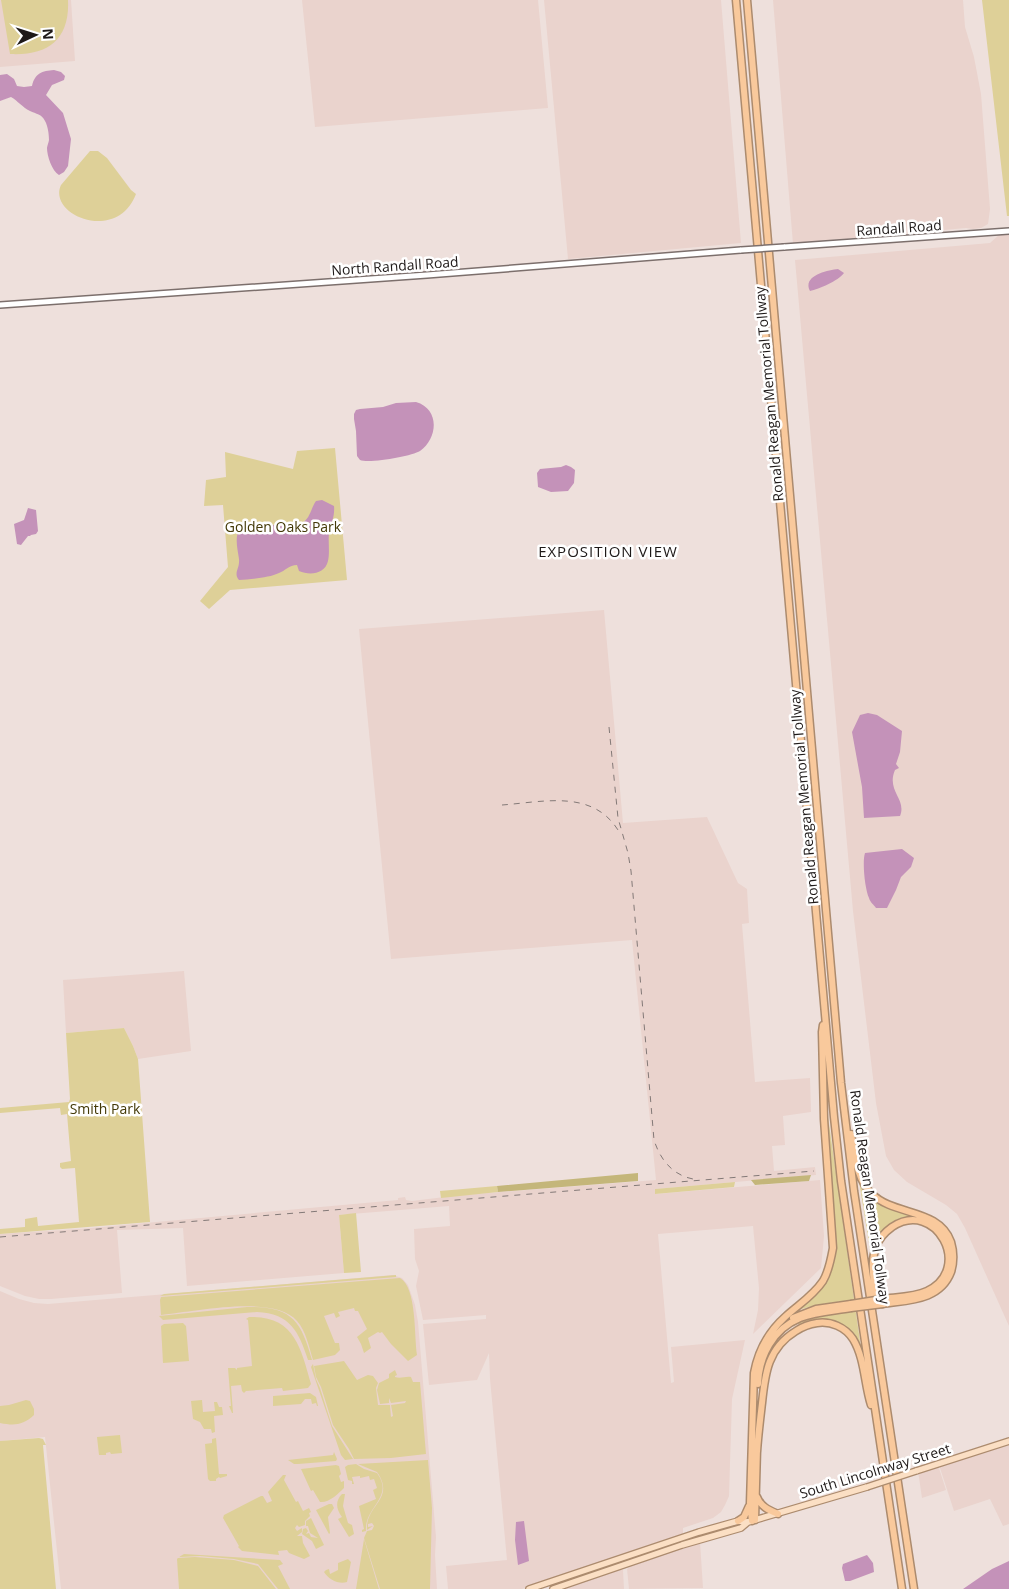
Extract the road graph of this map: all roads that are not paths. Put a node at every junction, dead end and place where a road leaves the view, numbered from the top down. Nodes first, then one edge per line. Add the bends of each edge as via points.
1 (736, 0) edge
2 (747, 0) edge
3 (1009, 231) edge
4 (791, 246) joint
5 (0, 305) edge
6 (824, 1014) junction
7 (844, 1107) junction
8 (882, 1301) junction
9 (851, 1306) junction
10 (873, 1315) junction
11 (767, 1339) junction
12 (878, 1422) junction
13 (1009, 1441) edge
14 (757, 1452) junction
15 (756, 1493) junction
16 (750, 1503) junction
17 (778, 1514) junction
18 (738, 1521) junction
19 (752, 1521) junction
20 (529, 1589) edge
21 (553, 1589) edge
22 (902, 1589) edge
23 (914, 1589) edge

1 - 6 highway, Ronald Reagan Memorial Tollway
2 - 7 highway, Ronald Reagan Memorial Tollway
3 - 4 main road, Randall Road
4 - 5 main road, North Randall Road, bridge
6 - 11 highway via 824,1119 833,1248 830,1266 813,1293 785,1316
6 - 12 highway, Ronald Reagan Memorial Tollway via 841,1182
7 - 8 highway via 864,1185 873,1196 886,1203 932,1220 949,1237 953,1247 952,1270 942,1287 933,1294
7 - 10 highway, Ronald Reagan Memorial Tollway
8 - 9 highway, bridge
8 - 10 highway via 926,1291 943,1278 948,1265 947,1244 942,1235 926,1222 898,1223 879,1240 872,1267
9 - 11 highway via 816,1309 796,1316
9 - 14 highway via 799,1319 772,1340 760,1362
10 - 23 highway, Ronald Reagan Memorial Tollway
11 - 16 highway via 754,1373
12 - 14 highway via 852,1338 833,1324 820,1322 791,1334 770,1358 764,1378
12 - 22 highway, Ronald Reagan Memorial Tollway
13 - 17 main road, South Lincolnway Street, bridge
14 - 15 highway
15 - 17 highway via 762,1505
15 - 19 highway
16 - 18 highway via 744,1517
16 - 19 highway
17 - 19 main road, South Lincolnway Street
18 - 19 main road, South Lincolnway Street
18 - 20 main road, South Lincolnway Street
19 - 21 main road, South Lincolnway Street via 741,1528

